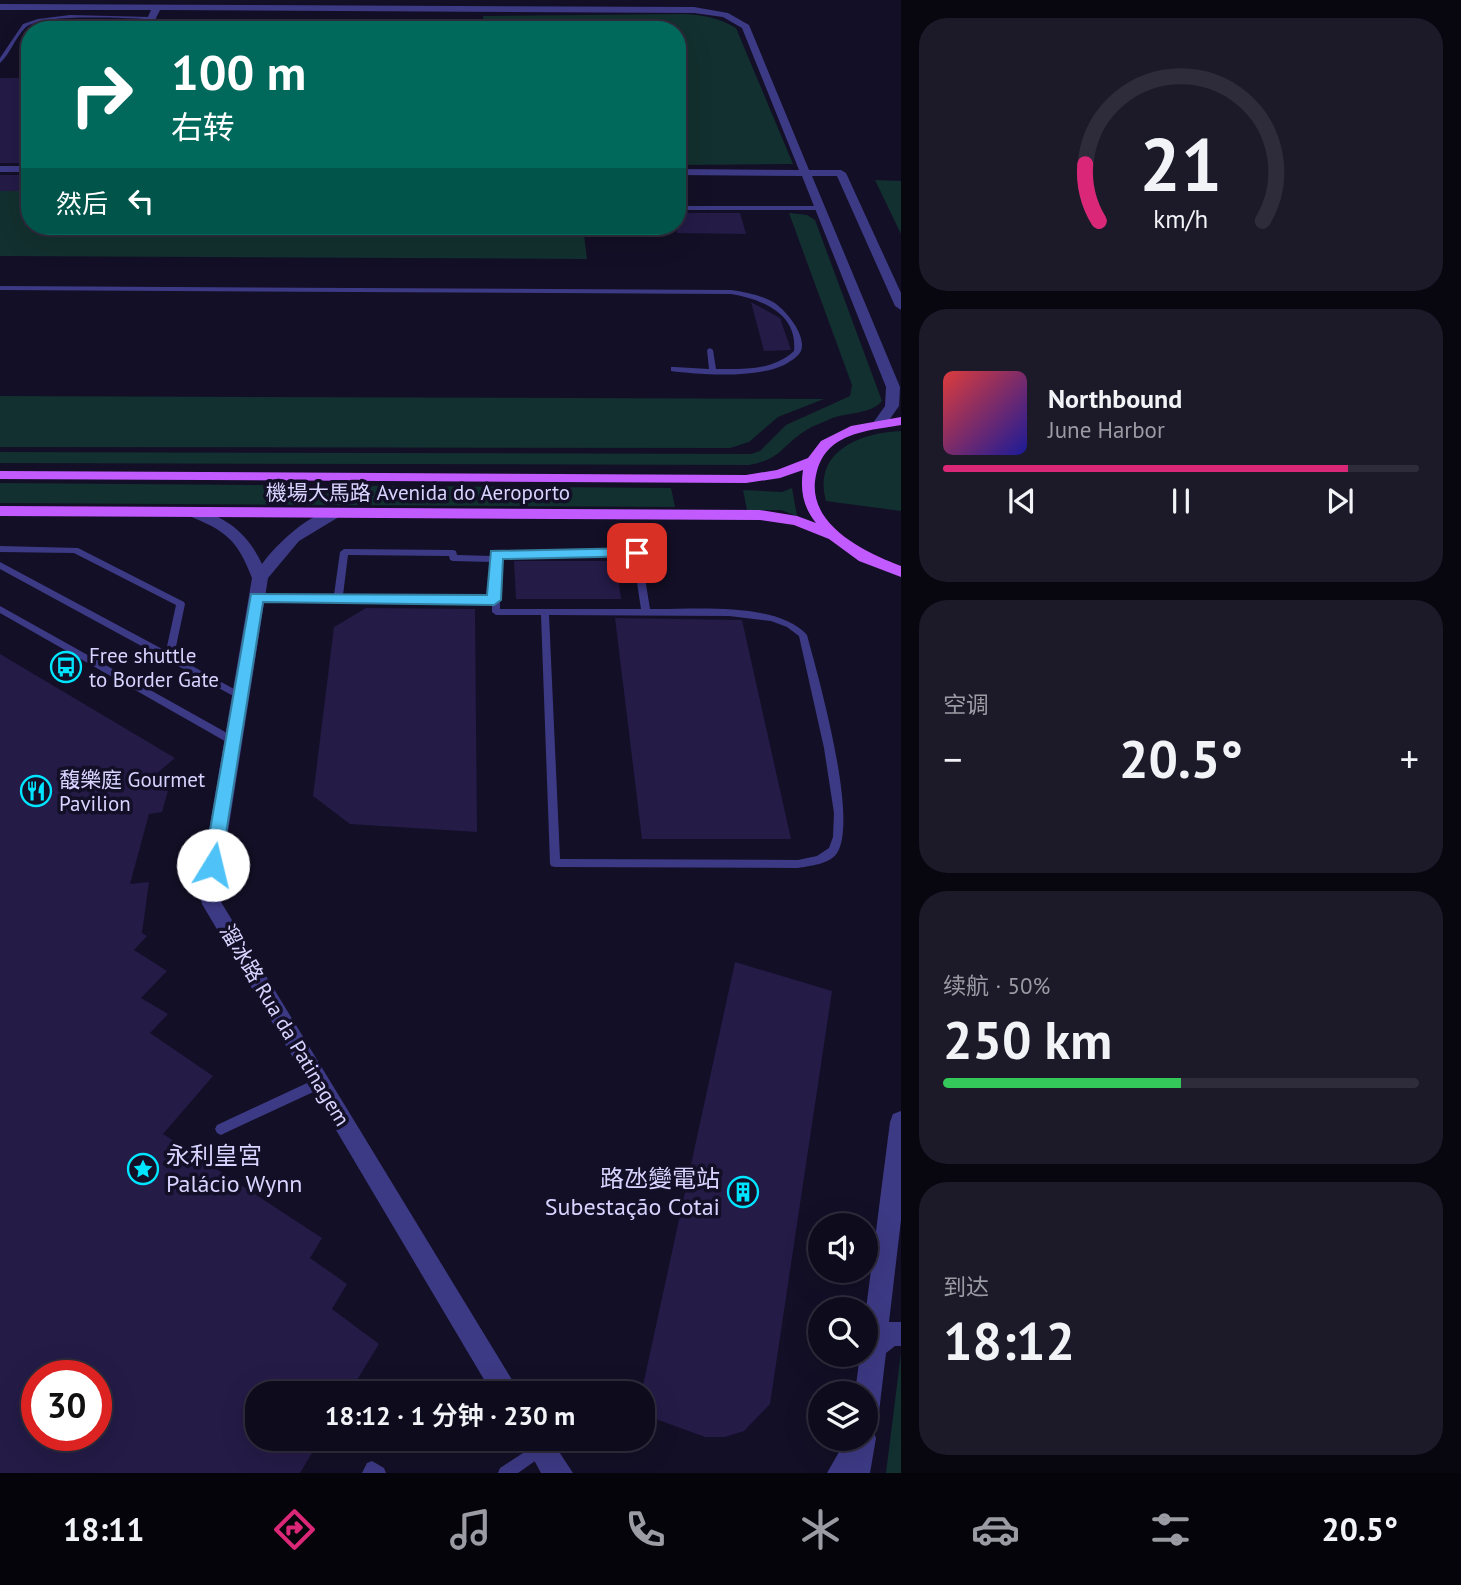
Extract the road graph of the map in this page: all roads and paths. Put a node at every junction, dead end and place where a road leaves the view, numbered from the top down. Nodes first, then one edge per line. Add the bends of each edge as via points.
1 (0, 7) edge
2 (157, 7) junction
3 (151, 18) junction
4 (40, 21) edge
5 (150, 21) edge
6 (21, 31) edge
7 (0, 62) edge
8 (0, 169) edge
9 (21, 170) edge
10 (686, 172) edge
11 (805, 173) junction
12 (686, 208) edge
13 (820, 208) junction
14 (0, 288) edge
15 (900, 303) edge
16 (710, 350) dead end
17 (674, 369) dead end
18 (713, 370) junction
19 (901, 421) edge
20 (880, 423) junction
21 (809, 462) junction
22 (0, 475) edge
23 (0, 511) edge
24 (192, 512) junction
25 (340, 512) junction
26 (832, 535) junction
27 (0, 549) edge
28 (495, 559) junction
29 (0, 565) edge
30 (898, 574) edge
31 (258, 587) junction
32 (338, 599) junction
33 (494, 600) junction
34 (0, 609) edge
35 (646, 611) junction
36 (545, 613) junction
37 (169, 657) junction
38 (240, 696) junction
39 (233, 741) junction
40 (320, 1083) junction
41 (901, 1122) edge
42 (221, 1129) dead end
43 (878, 1313) edge
44 (901, 1334) edge
45 (878, 1343) edge
46 (500, 1381) edge
47 (529, 1451) edge
48 (543, 1451) edge
49 (854, 1451) edge
50 (861, 1451) edge
51 (369, 1473) edge
52 (379, 1473) edge
53 (505, 1473) edge
54 (560, 1473) edge
55 (840, 1473) edge
56 (857, 1473) edge

1 - 2 street
2 - 3 street
2 - 11 street via 694,10 725,15 746,27
3 - 4 lane
3 - 5 street
6 - 7 lane
8 - 9 street
10 - 11 street
11 - 13 street
11 - 15 street via 841,173
12 - 13 lane
13 - 20 street via 892,387 892,406
14 - 18 lane via 731,292 769,302 789,317 799,346 787,363 768,369
16 - 18 lane
17 - 18 lane
19 - 20 main road
20 - 21 main road via 836,437
21 - 22 main road, 機場大馬路 Avenida do Aeroporto via 780,474 746,479
21 - 26 main road via 805,485 813,510
23 - 24 main road, 機場大馬路 Avenida do Aeroporto
24 - 25 main road, 機場大馬路 Avenida do Aeroporto
24 - 31 street, 溜冰路 Rua da Patinagem via 225,525 247,543
25 - 26 main road, 機場大馬路 Avenida do Aeroporto via 760,515 797,521
25 - 31 street, 溜冰路 Rua da Patinagem via 290,538
26 - 30 main road
27 - 37 lane via 75,550 181,604
28 - 32 lane via 453,558 453,553 344,552
28 - 33 lane
28 - 35 lane via 496,554 637,553
29 - 37 lane
31 - 32 lane
31 - 38 street, 溜冰路 Rua da Patinagem
32 - 33 lane
33 - 36 lane via 496,612
34 - 39 lane
35 - 36 lane
35 - 36 lane via 765,615 796,627 803,635 838,793 839,836 833,851 798,864 555,863
37 - 38 lane
38 - 39 street, 溜冰路 Rua da Patinagem
39 - 40 street, 溜冰路 Rua da Patinagem via 209,889 212,904
40 - 42 lane
40 - 46 street, 溜冰路 Rua da Patinagem
41 - 43 street
44 - 45 street via 891,1334
47 - 53 lane
48 - 54 street
49 - 55 street
50 - 56 street
51 - 52 lane via 372,1468

